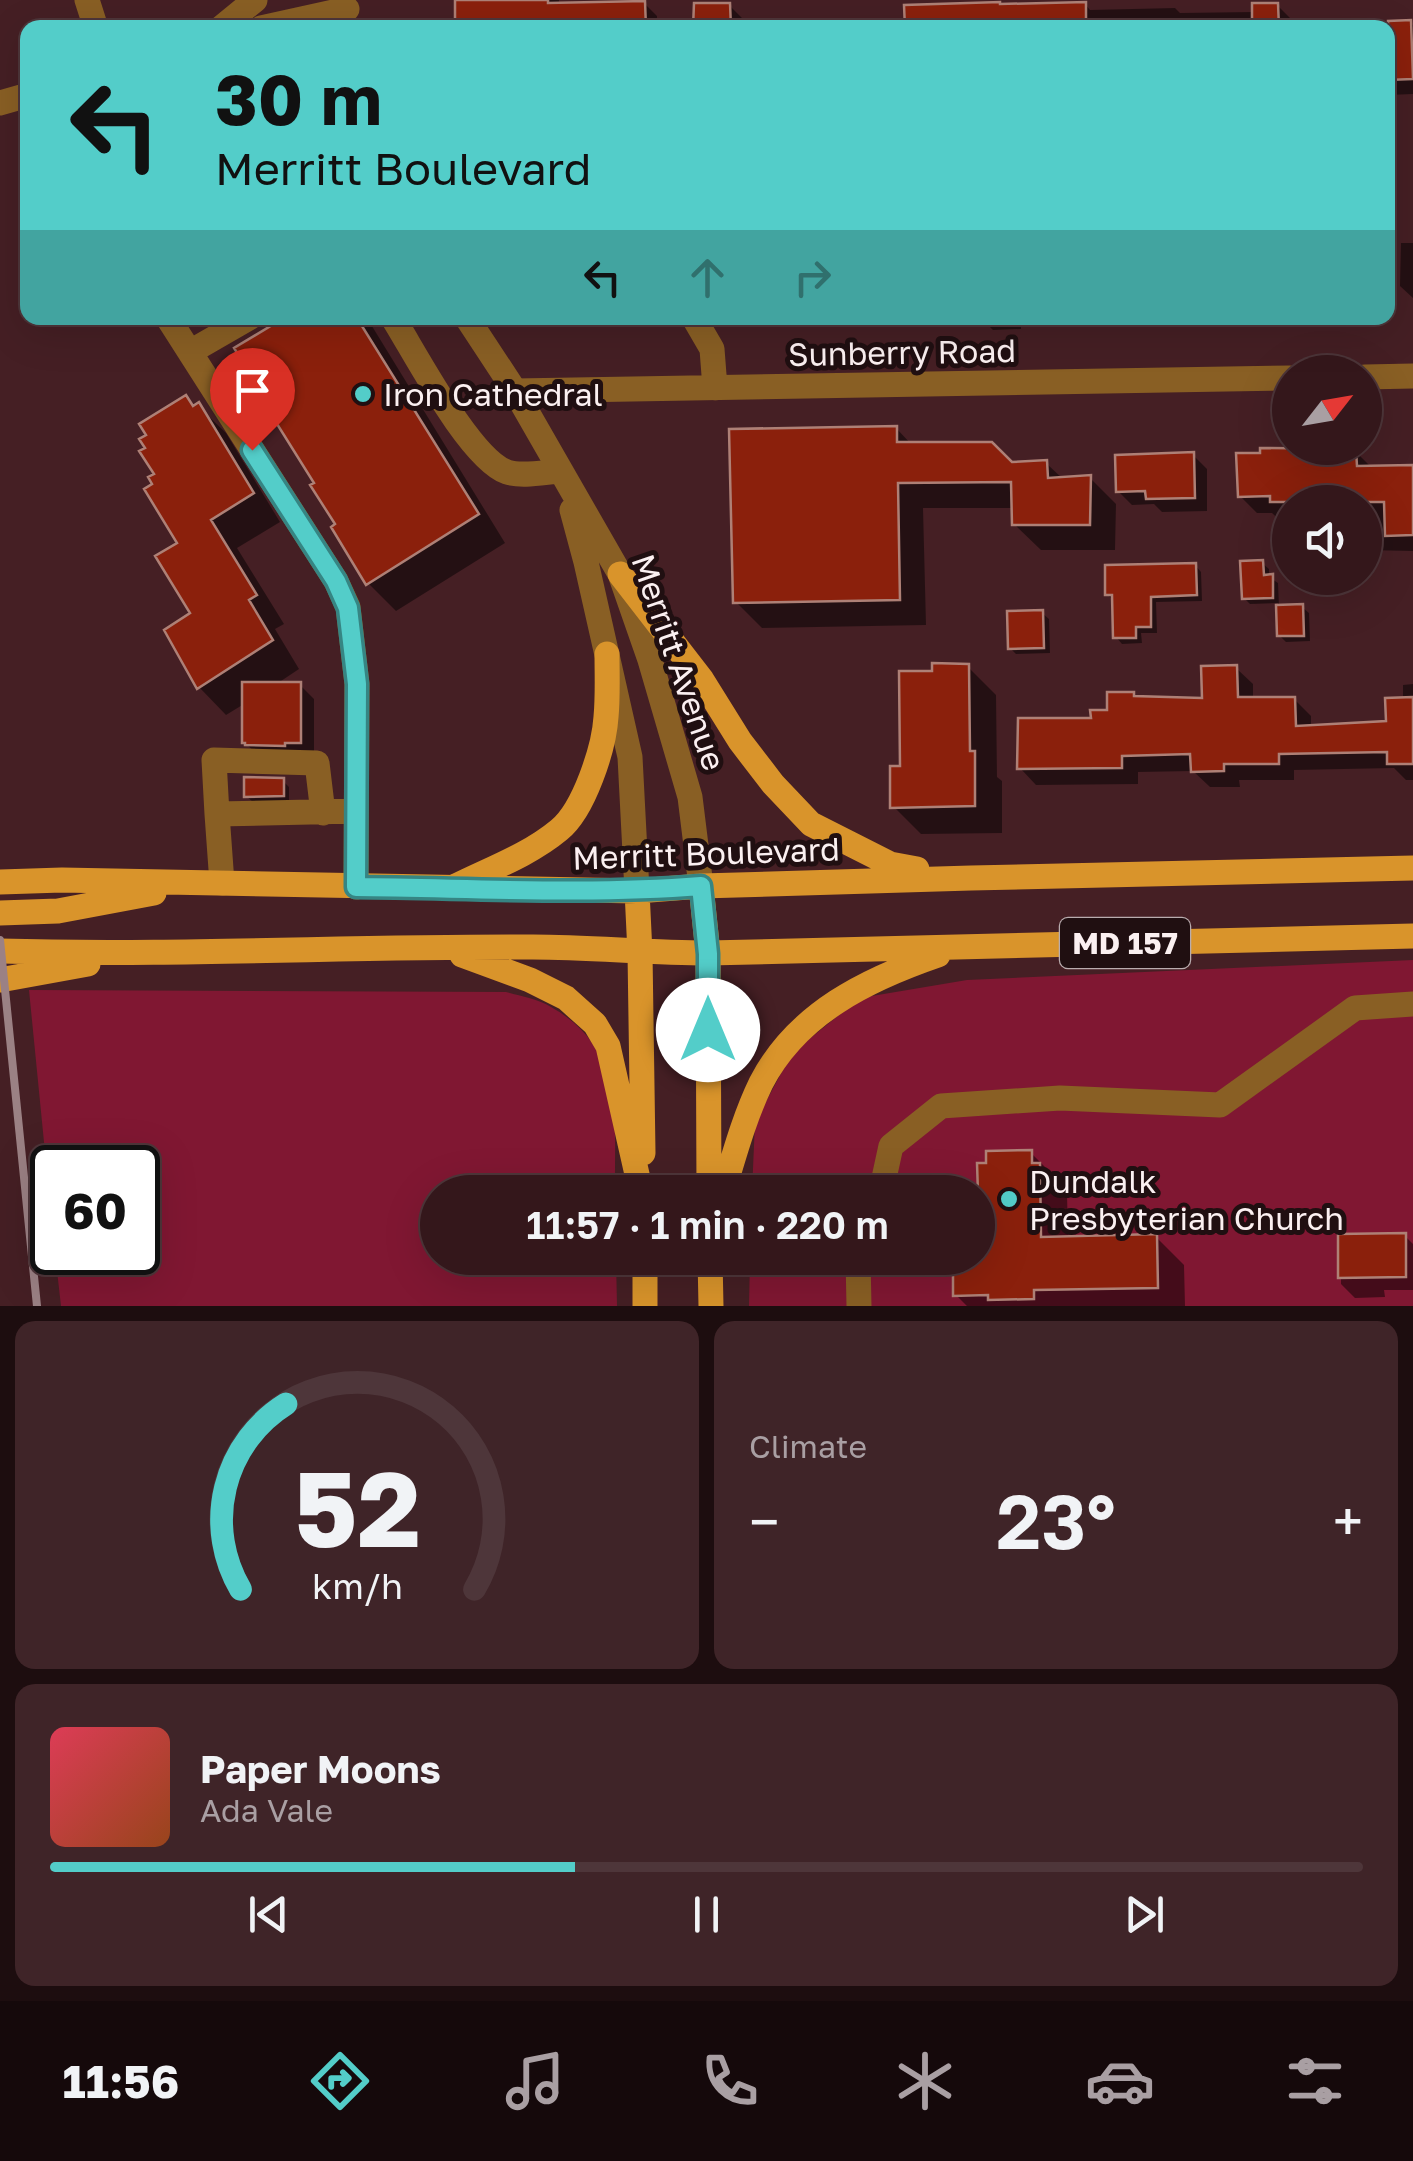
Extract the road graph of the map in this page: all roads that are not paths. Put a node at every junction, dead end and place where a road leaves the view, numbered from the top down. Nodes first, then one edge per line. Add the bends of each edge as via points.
1 (255, 0) edge
2 (349, 12) edge
3 (231, 20) edge
4 (306, 20) edge
5 (173, 325) edge
6 (237, 325) edge
7 (398, 325) edge
8 (472, 325) edge
9 (698, 325) edge
10 (190, 352) junction
11 (1413, 376) edge
12 (1382, 377) edge
13 (1272, 378) edge
14 (716, 388) junction
15 (515, 392) junction
16 (561, 471) junction
17 (620, 574) junction
18 (607, 654) junction
19 (356, 812) junction
20 (323, 813) junction
21 (217, 814) junction
22 (0, 866) edge
23 (1413, 868) edge
24 (971, 878) junction
25 (62, 880) junction
26 (0, 882) edge
27 (212, 883) junction
28 (701, 886) junction
29 (356, 887) junction
30 (452, 888) junction
31 (637, 891) junction
32 (0, 913) edge
33 (1413, 936) edge
34 (443, 948) junction
35 (958, 948) junction
36 (0, 952) edge
37 (640, 953) junction
38 (142, 954) junction
39 (708, 954) junction
40 (0, 980) edge
41 (1413, 1004) edge
42 (638, 1175) edge
43 (642, 1175) edge
44 (709, 1175) edge
45 (728, 1175) edge
46 (885, 1175) edge
47 (644, 1275) edge
48 (710, 1275) edge
49 (858, 1275) edge
50 (645, 1306) edge
51 (711, 1306) edge
52 (859, 1306) edge

1 - 3 street
2 - 4 street
5 - 10 street
6 - 10 street
7 - 16 street via 488,460 506,472
8 - 15 street, Merritt Avenue
9 - 14 street via 712,348
10 - 19 street via 348,608 357,684
11 - 12 street
13 - 14 street, Sunberry Road
14 - 15 street, Sunberry Road
15 - 16 street, Merritt Avenue
16 - 17 street, Merritt Avenue
16 - 18 street, Merritt Avenue
17 - 24 main road via 702,680 740,742 812,824 890,864
17 - 28 street, Merritt Avenue via 690,797
18 - 30 main road via 606,720 573,814 525,852
18 - 31 street, Merritt Avenue via 630,757
19 - 20 street
19 - 29 street
20 - 21 street
20 - 21 street via 316,763 214,760
21 - 27 street
22 - 25 main road
23 - 24 main road, Merritt Boulevard / MD 157
24 - 28 main road, Merritt Boulevard / MD 157
25 - 26 main road, Merritt Boulevard
25 - 27 main road, Merritt Boulevard
27 - 29 main road, Merritt Boulevard
27 - 32 main road via 58,911
28 - 31 main road, Merritt Boulevard / MD 157
28 - 39 main road
29 - 30 main road, Merritt Boulevard
30 - 31 main road, Merritt Boulevard
31 - 37 main road
33 - 35 main road, MD 157
34 - 37 main road
34 - 38 main road
34 - 42 main road via 530,980 566,998 595,1024 608,1046
35 - 39 main road
35 - 45 main road, MD 157 via 838,999 784,1050 762,1082
36 - 38 main road
37 - 39 main road
37 - 43 main road
38 - 40 main road
39 - 44 main road
41 - 46 street via 1355,1008 1220,1104 1060,1098 941,1106 891,1146
47 - 50 main road
48 - 51 main road
49 - 52 street

